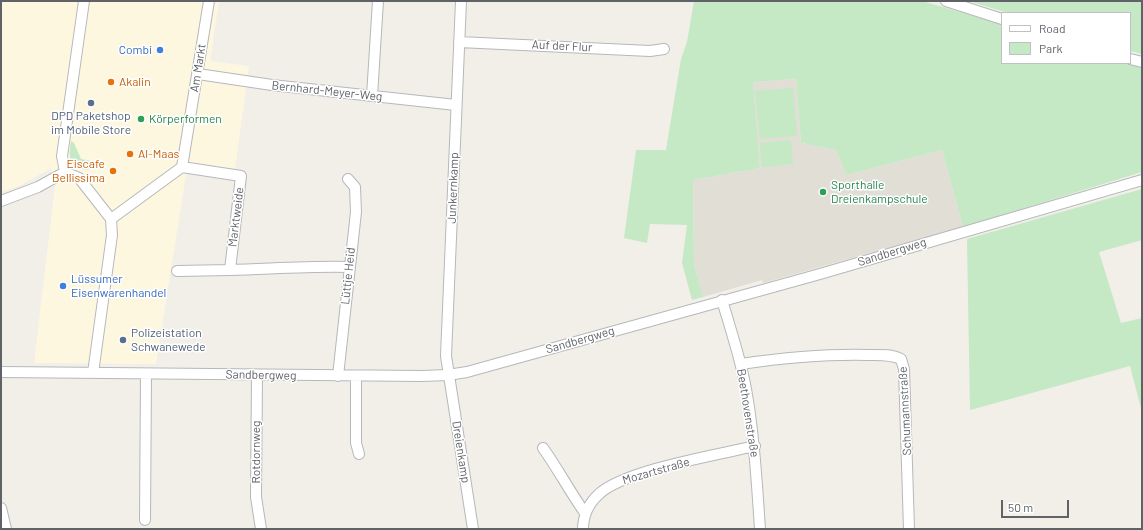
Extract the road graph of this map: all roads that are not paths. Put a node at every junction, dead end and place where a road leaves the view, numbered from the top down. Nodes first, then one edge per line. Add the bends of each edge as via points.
1 (84, 1) edge
2 (209, 1) edge
3 (378, 1) edge
4 (461, 1) edge
5 (946, 1) edge
6 (1001, 19) edge
7 (459, 42) junction
8 (664, 49) dead end
9 (1131, 58) edge
10 (1142, 62) edge
11 (198, 74) junction
12 (372, 96) junction
13 (456, 105) junction
14 (182, 167) junction
15 (65, 172) junction
16 (348, 178) dead end
17 (1142, 180) edge
18 (1, 201) edge
19 (111, 219) junction
20 (349, 267) junction
21 (230, 270) junction
22 (177, 271) dead end
23 (722, 300) junction
24 (741, 364) junction
25 (1, 372) edge
26 (93, 374) junction
27 (146, 374) junction
28 (257, 374) junction
29 (448, 375) junction
30 (338, 376) junction
31 (356, 376) junction
32 (755, 446) junction
33 (543, 448) dead end
34 (359, 454) dead end
35 (1, 508) edge
36 (585, 513) junction
37 (145, 520) dead end
38 (6, 529) edge
39 (261, 529) edge
40 (473, 529) edge
41 (583, 529) edge
42 (760, 529) edge
43 (910, 529) edge

1 - 15 street via 62,156
2 - 11 street, Am Markt
3 - 12 street
4 - 7 street, Junkernkamp
5 - 6 street
7 - 8 street, Auf der Flur via 650,51
7 - 13 street, Junkernkamp
9 - 10 street
11 - 12 street, Bernhard-Meyer-Weg
11 - 14 street, Am Markt
12 - 13 street, Bernhard-Meyer-Weg
13 - 29 street, Junkernkamp via 446,356
14 - 19 street
14 - 21 street, Marktweide via 241,176
15 - 18 street via 38,188
15 - 19 street via 79,178
16 - 20 street, Lüttje Heid via 356,187 356,212
17 - 23 street, Sandbergweg
19 - 26 street via 112,235
20 - 21 street via 307,266
20 - 30 street, Lüttje Heid
21 - 22 street
23 - 24 street, Beethovenstraße
23 - 29 street, Sandbergweg via 467,372
24 - 32 street, Beethovenstraße
24 - 43 street, Schumannstraße via 839,354 895,356 900,359 904,369
25 - 26 street, Sandbergweg
26 - 27 street, Sandbergweg
27 - 28 street, Sandbergweg
27 - 37 street
28 - 30 street, Sandbergweg
28 - 39 street, Rotdornweg via 256,497
29 - 31 street, Sandbergweg
29 - 40 street, Dreienkamp
30 - 31 street, Sandbergweg
31 - 34 street via 356,443
32 - 36 street, Mozartstraße via 626,479 599,494
32 - 42 street, Beethovenstraße
33 - 36 street
35 - 38 street
36 - 41 street, Mozartstraße

